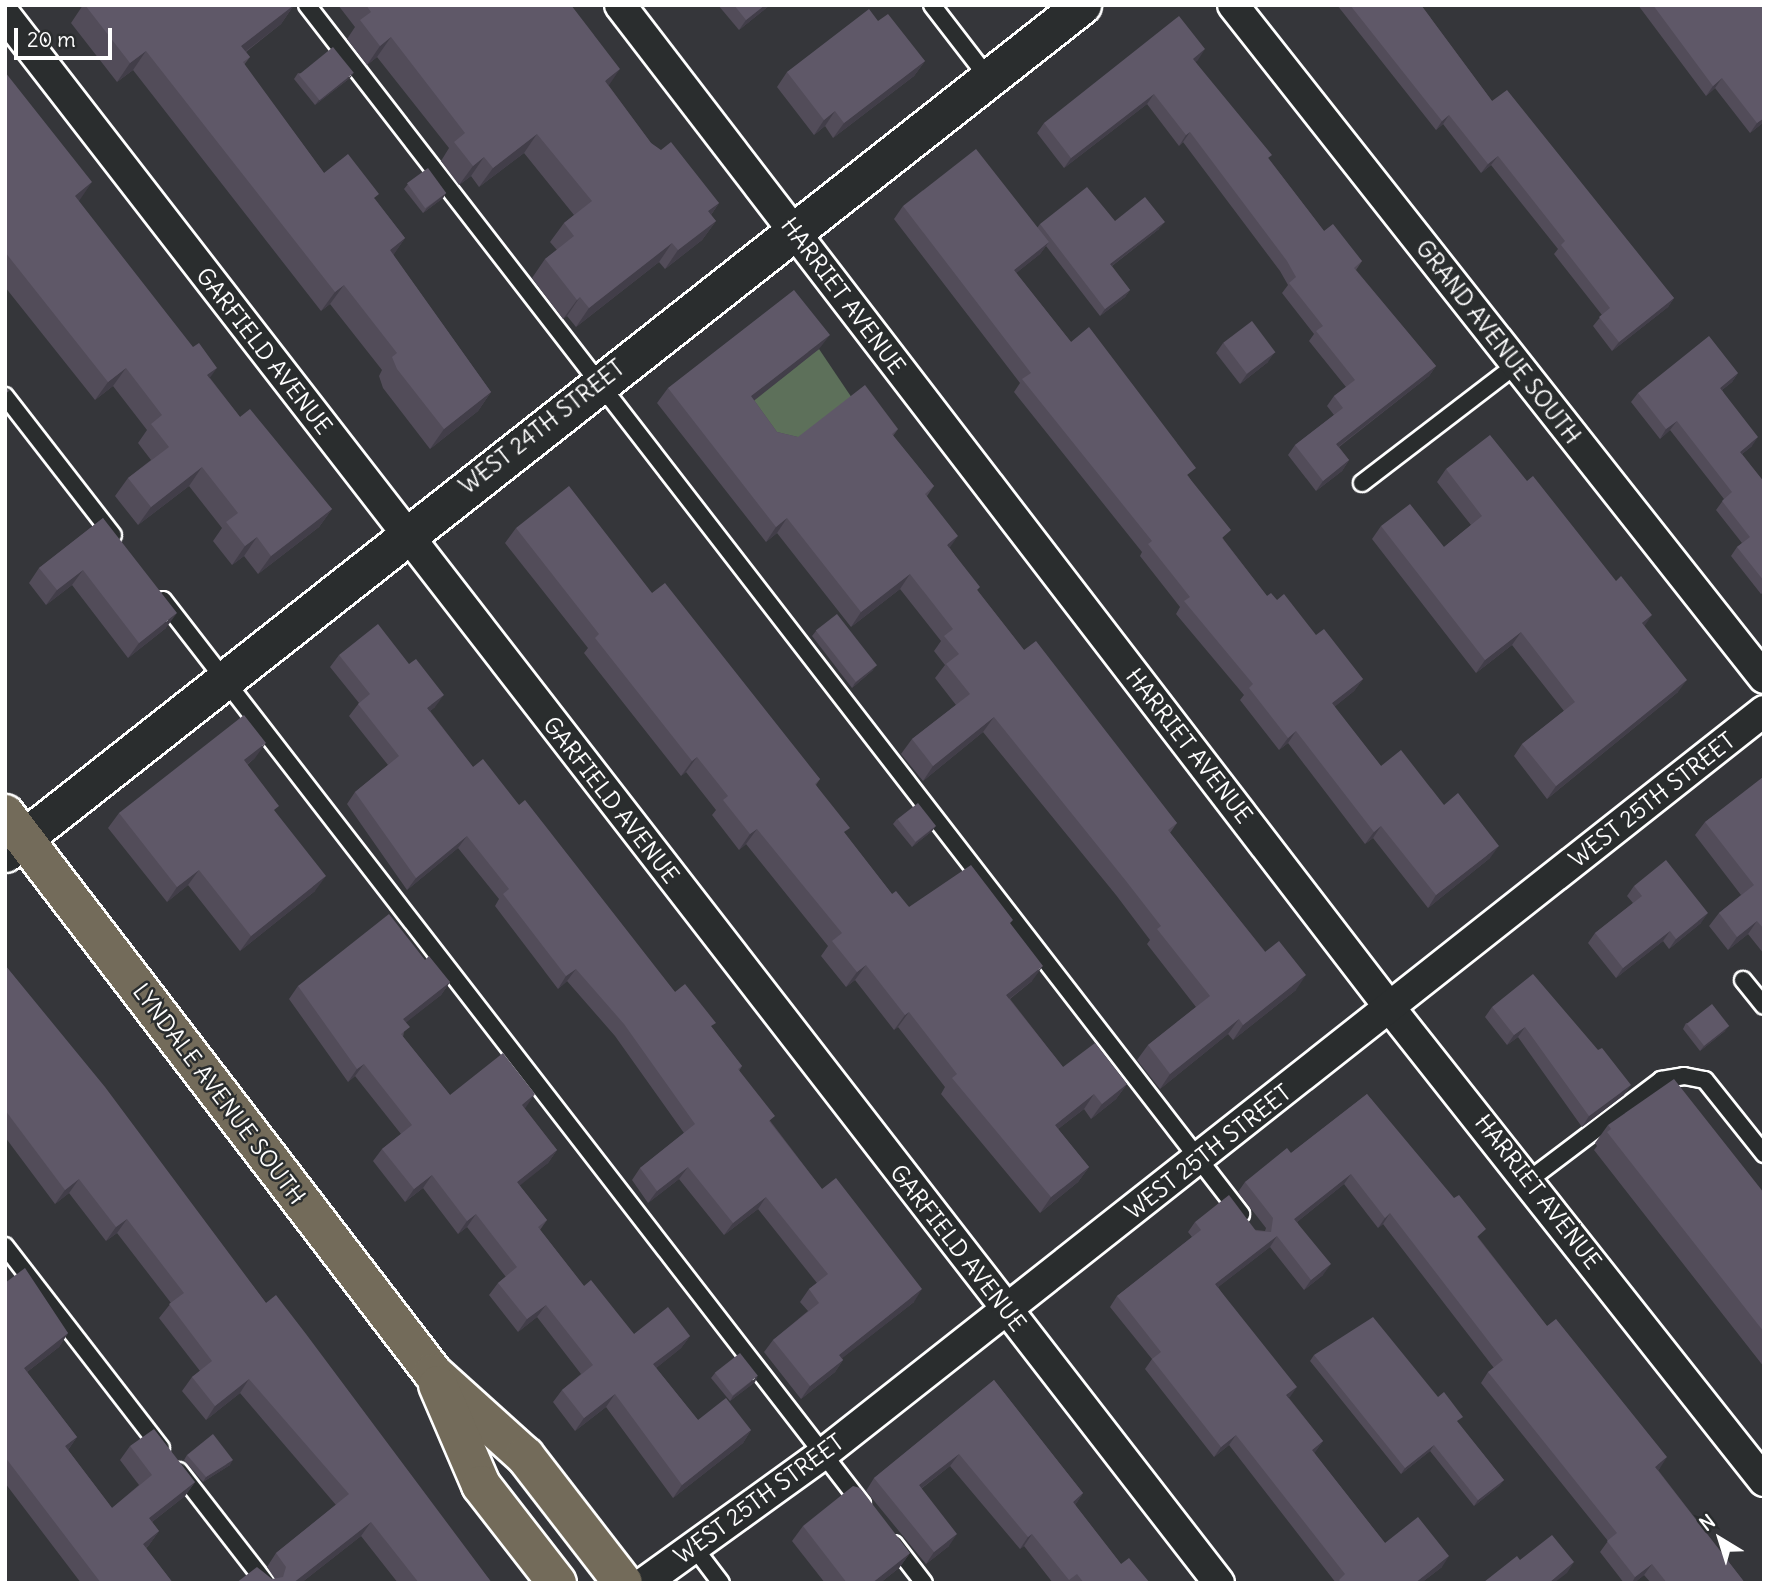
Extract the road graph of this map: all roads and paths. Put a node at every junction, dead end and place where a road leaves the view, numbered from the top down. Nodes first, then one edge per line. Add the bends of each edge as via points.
1 (307, 5) edge
2 (620, 5) edge
3 (932, 5) edge
4 (1082, 5) edge
5 (1233, 5) edge
6 (5, 15) edge
7 (989, 79) junction
8 (794, 231) junction
9 (1516, 365) junction
10 (600, 381) junction
11 (5, 396) edge
12 (1363, 483) dead end
13 (405, 535) junction
14 (124, 550) edge
15 (149, 582) edge
16 (223, 678) junction
17 (1764, 678) edge
18 (1764, 712) edge
19 (12, 835) edge
20 (1743, 981) dead end
21 (1764, 1006) edge
22 (1390, 1008) junction
23 (1764, 1154) edge
24 (1199, 1160) junction
25 (1529, 1180) junction
26 (1250, 1225) edge
27 (5, 1246) edge
28 (1007, 1310) junction
29 (433, 1373) junction
30 (823, 1454) junction
31 (1764, 1482) edge
32 (693, 1546) junction
33 (266, 1583) edge
34 (557, 1583) edge
35 (623, 1583) edge
36 (644, 1583) edge
37 (721, 1583) edge
38 (924, 1583) edge
39 (1219, 1583) edge

1 - 10 lane
2 - 8 street, HARRIET AVENUE
3 - 7 lane
4 - 7 street, WEST 24TH STREET
5 - 9 street, GRAND AVENUE SOUTH
6 - 13 street, GARFIELD AVENUE
7 - 8 street, WEST 24TH STREET
8 - 10 street, WEST 24TH STREET
8 - 22 street, HARRIET AVENUE
9 - 12 lane
9 - 17 street, GRAND AVENUE SOUTH
10 - 13 street, WEST 24TH STREET
10 - 24 lane
11 - 14 lane
13 - 16 street, WEST 24TH STREET
13 - 28 street, GARFIELD AVENUE
15 - 16 lane
16 - 19 street, WEST 24TH STREET
16 - 30 lane
18 - 22 street, WEST 25TH STREET
19 - 29 main road, LYNDALE AVENUE SOUTH
20 - 21 lane
22 - 24 street, WEST 25TH STREET
22 - 25 street, HARRIET AVENUE
23 - 25 lane via 1705,1080 1684,1076 1661,1080
24 - 26 lane
24 - 28 street, WEST 25TH STREET
25 - 31 street, HARRIET AVENUE
27 - 33 lane
28 - 30 street, WEST 25TH STREET
28 - 39 street, GARFIELD AVENUE
29 - 34 main road, LYNDALE AVENUE SOUTH via 481,1485
29 - 35 main road, LYNDALE AVENUE SOUTH via 525,1456
30 - 32 street, WEST 25TH STREET
30 - 38 lane
32 - 36 street, WEST 25TH STREET
32 - 37 lane

